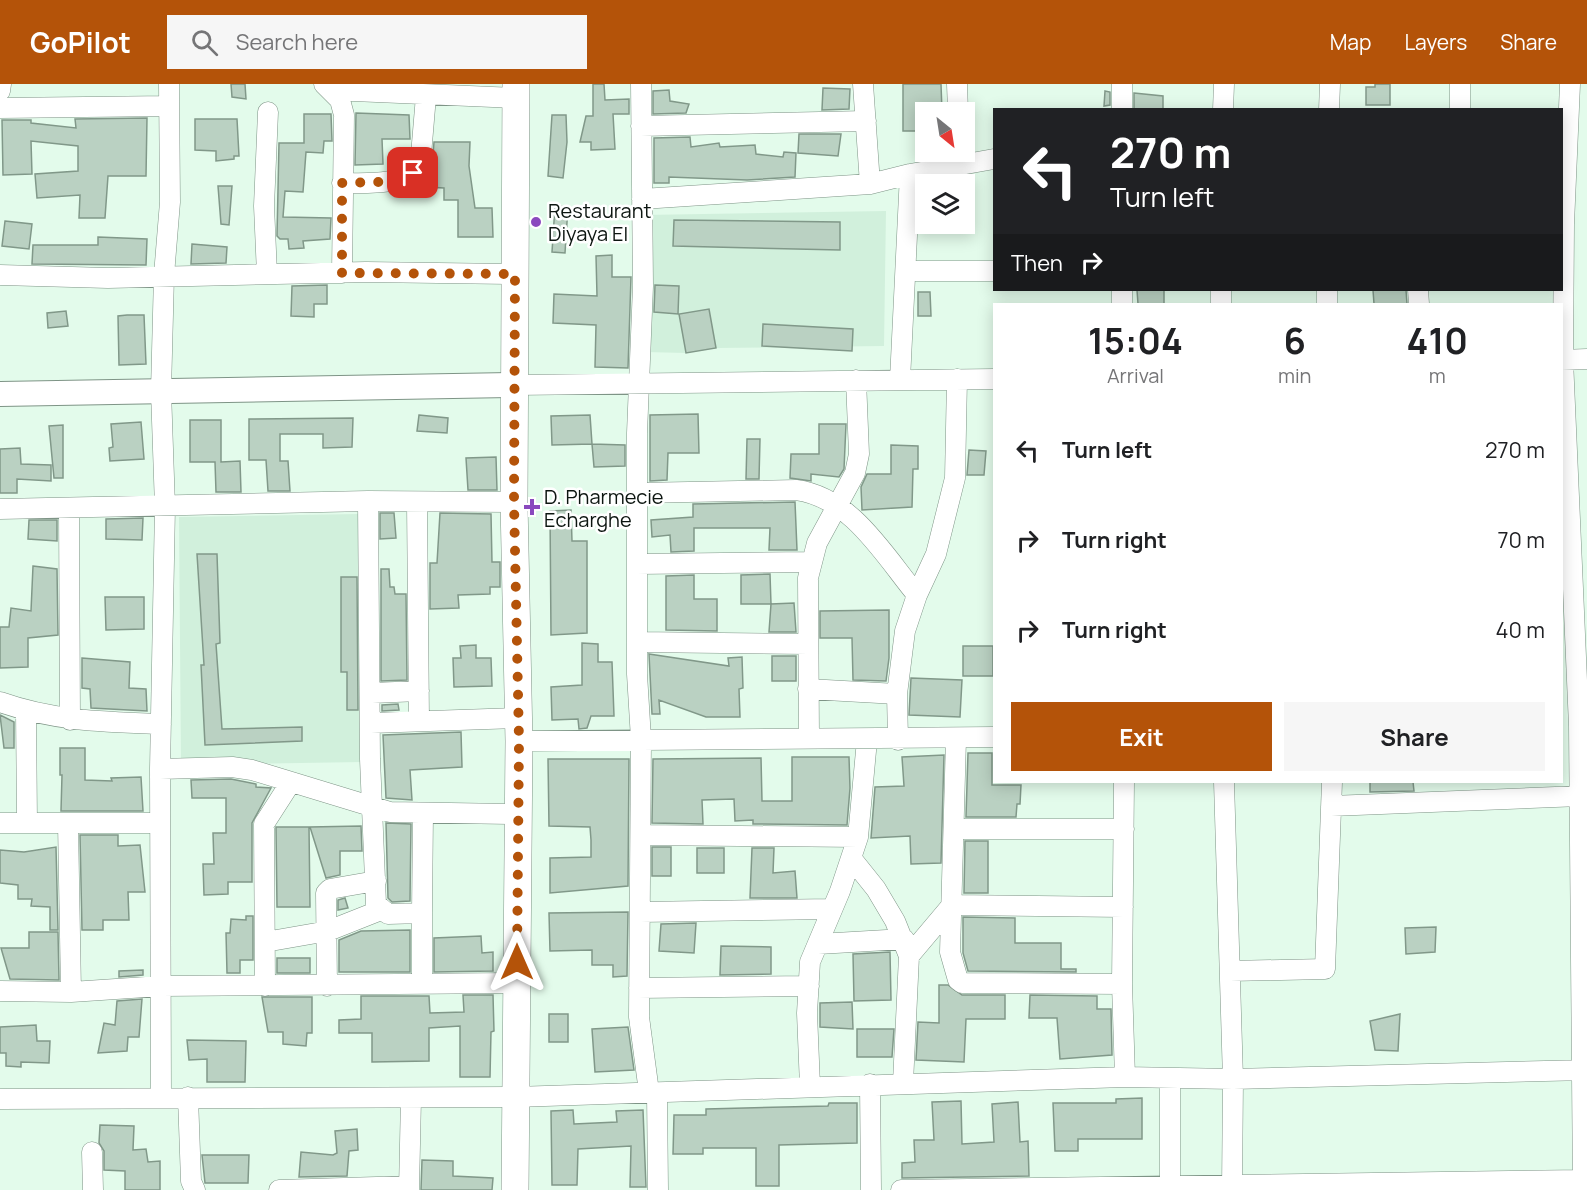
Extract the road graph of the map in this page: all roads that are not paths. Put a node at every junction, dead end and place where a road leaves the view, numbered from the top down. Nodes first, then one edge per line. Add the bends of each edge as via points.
1 (1, 84) edge
2 (169, 84) edge
3 (640, 84) edge
4 (863, 84) edge
5 (957, 84) edge
6 (1122, 84) edge
7 (1224, 84) edge
8 (1329, 84) edge
9 (1460, 84) edge
10 (1570, 84) edge
11 (327, 87) edge
12 (0, 91) edge
13 (516, 91) edge
14 (426, 96) junction
15 (958, 102) edge
16 (169, 106) junction
17 (0, 108) edge
18 (1122, 108) edge
19 (1223, 108) edge
20 (1329, 108) edge
21 (1460, 108) edge
22 (268, 112) dead end
23 (866, 121) junction
24 (1578, 121) edge
25 (641, 126) junction
26 (975, 158) edge
27 (993, 159) edge
28 (947, 162) edge
29 (910, 174) junction
30 (342, 183) junction
31 (870, 184) junction
32 (642, 199) junction
33 (1563, 224) edge
34 (906, 271) junction
35 (993, 271) edge
36 (342, 273) junction
37 (267, 274) junction
38 (515, 274) junction
39 (0, 275) edge
40 (164, 275) junction
41 (1587, 359) edge
42 (1563, 360) edge
43 (957, 379) junction
44 (993, 379) edge
45 (856, 380) junction
46 (900, 380) junction
47 (639, 383) junction
48 (515, 385) junction
49 (161, 391) junction
50 (0, 394) edge
51 (1563, 399) edge
52 (1565, 478) edge
53 (638, 493) junction
54 (368, 501) junction
55 (417, 502) junction
56 (514, 502) junction
57 (838, 504) junction
58 (165, 507) junction
59 (69, 508) junction
60 (0, 509) edge
61 (811, 562) junction
62 (638, 564) junction
63 (917, 595) junction
64 (638, 642) junction
65 (808, 644) junction
66 (808, 689) junction
67 (419, 691) junction
68 (372, 693) junction
69 (897, 694) junction
70 (0, 702) edge
71 (26, 711) junction
72 (70, 720) junction
73 (419, 721) junction
74 (371, 723) junction
75 (161, 724) junction
76 (1583, 726) edge
77 (519, 729) junction
78 (993, 737) edge
79 (641, 739) junction
80 (809, 739) junction
81 (956, 739) junction
82 (867, 740) junction
83 (898, 740) junction
84 (160, 769) junction
85 (291, 782) junction
86 (1124, 783) edge
87 (1224, 783) edge
88 (1332, 783) edge
89 (1580, 796) junction
90 (1331, 806) junction
91 (374, 808) junction
92 (423, 813) junction
93 (517, 814) junction
94 (0, 823) edge
95 (27, 823) junction
96 (68, 823) junction
97 (160, 823) junction
98 (954, 829) junction
99 (1124, 829) junction
100 (641, 835) junction
101 (858, 837) junction
102 (852, 859) junction
103 (376, 881) junction
104 (952, 905) junction
105 (1123, 907) junction
106 (832, 909) junction
107 (381, 910) junction
108 (641, 912) junction
109 (422, 914) junction
110 (328, 932) junction
111 (265, 942) junction
112 (818, 944) junction
113 (906, 948) junction
114 (1584, 959) edge
115 (1230, 971) junction
116 (517, 983) junction
117 (422, 984) junction
118 (1122, 984) junction
119 (161, 986) junction
120 (265, 986) junction
121 (327, 986) junction
122 (809, 986) junction
123 (639, 988) junction
124 (0, 991) edge
125 (71, 992) junction
126 (1585, 1070) edge
127 (1125, 1077) junction
128 (1170, 1078) junction
129 (1233, 1079) junction
130 (903, 1083) junction
131 (870, 1084) junction
132 (810, 1086) junction
133 (653, 1092) junction
134 (515, 1097) junction
135 (161, 1098) junction
136 (188, 1098) junction
137 (411, 1098) junction
138 (0, 1099) edge
139 (92, 1152) dead end
140 (1582, 1185) edge
141 (1170, 1186) junction
142 (1325, 1186) edge
143 (1402, 1186) edge
144 (1232, 1187) edge
145 (409, 1188) edge
146 (1144, 1188) edge
147 (1066, 1189) edge
148 (93, 1190) edge
149 (195, 1190) edge
150 (279, 1190) edge
151 (515, 1190) edge
152 (658, 1190) edge
153 (871, 1190) edge
154 (901, 1190) edge

1 - 12 street
2 - 16 street
3 - 25 street
4 - 23 street
5 - 15 street
6 - 18 street
7 - 19 street
8 - 20 street
9 - 21 street
10 - 24 street
11 - 14 street
11 - 30 street via 340,100 344,115
13 - 14 street
13 - 38 main road
14 - 30 street via 420,167 405,178
16 - 17 street
16 - 40 street via 170,202
22 - 37 street via 264,206
23 - 25 street
23 - 31 street
24 - 33 street
25 - 32 street
26 - 27 street
28 - 29 street
29 - 31 street
29 - 34 street
30 - 36 street
31 - 32 street
32 - 47 street
34 - 35 street
34 - 46 street
36 - 37 street
36 - 38 street
37 - 40 street
38 - 48 main road
39 - 40 street
40 - 49 street
41 - 42 street
43 - 44 street
43 - 46 street
43 - 63 street via 955,478 936,554
45 - 46 street
45 - 47 street
45 - 57 street via 859,454 855,473
47 - 48 street
47 - 53 street
48 - 49 street
48 - 56 main road
49 - 50 street
49 - 58 street
51 - 52 street
52 - 76 street
53 - 57 street via 796,490 812,492
53 - 62 street
54 - 55 street
54 - 58 street
54 - 68 street
55 - 56 street
55 - 67 street
56 - 77 main road
57 - 61 street
57 - 63 street
58 - 59 street
58 - 75 street
59 - 60 street
59 - 72 street
61 - 62 street
61 - 65 street
62 - 64 street
63 - 69 street via 905,631
64 - 65 street
64 - 79 street
65 - 66 street
66 - 69 street
66 - 80 street
67 - 68 street
67 - 73 street
68 - 74 street
69 - 83 street
70 - 71 street
71 - 72 street
71 - 95 street
72 - 75 street
73 - 74 street
73 - 77 street
74 - 91 street
75 - 84 street
76 - 89 street
77 - 79 street
77 - 93 main road
78 - 81 street
79 - 80 street
79 - 100 street
80 - 82 street
81 - 83 street
81 - 98 street
82 - 83 street
82 - 101 street
84 - 85 street via 232,767
84 - 97 street
85 - 91 street
85 - 111 street via 264,824
86 - 99 street
87 - 115 street
88 - 90 street
89 - 90 street
89 - 114 street
90 - 115 street via 1325,969
91 - 92 street
91 - 103 street
92 - 93 street
92 - 109 street
93 - 116 main road
94 - 95 street
95 - 96 street
96 - 97 street
96 - 125 street
97 - 119 street
98 - 99 street
98 - 104 street
99 - 105 street
100 - 101 street
100 - 108 street
101 - 102 street
102 - 106 street
102 - 113 street via 876,889
103 - 107 street via 376,904
103 - 110 street via 326,893
104 - 105 street
104 - 113 street
104 - 118 street via 950,952 962,983
105 - 118 street
106 - 108 street
106 - 112 street
107 - 109 street via 388,914
107 - 110 street
108 - 123 street
109 - 117 street
110 - 111 street
110 - 121 street
111 - 120 street
112 - 113 street
112 - 122 street via 810,962
113 - 130 street
114 - 126 street
115 - 129 street
116 - 117 street
116 - 134 main road
117 - 121 street
118 - 127 street
119 - 120 street
119 - 125 street
119 - 135 street
120 - 121 street
122 - 123 street
122 - 132 street
123 - 133 street via 639,1017
124 - 125 street
126 - 129 street
126 - 140 street
127 - 128 street
127 - 130 street
128 - 129 street
128 - 141 street
129 - 144 street
130 - 131 street
131 - 132 street
131 - 153 street
132 - 133 street
133 - 134 street
133 - 152 street
134 - 137 street
134 - 151 main road
135 - 136 street
135 - 138 street
136 - 137 street
136 - 149 street via 190,1181
137 - 145 street
139 - 148 street
140 - 143 street
141 - 144 street
141 - 146 street
142 - 143 street
142 - 144 street
145 - 150 street
146 - 147 street
147 - 154 street

